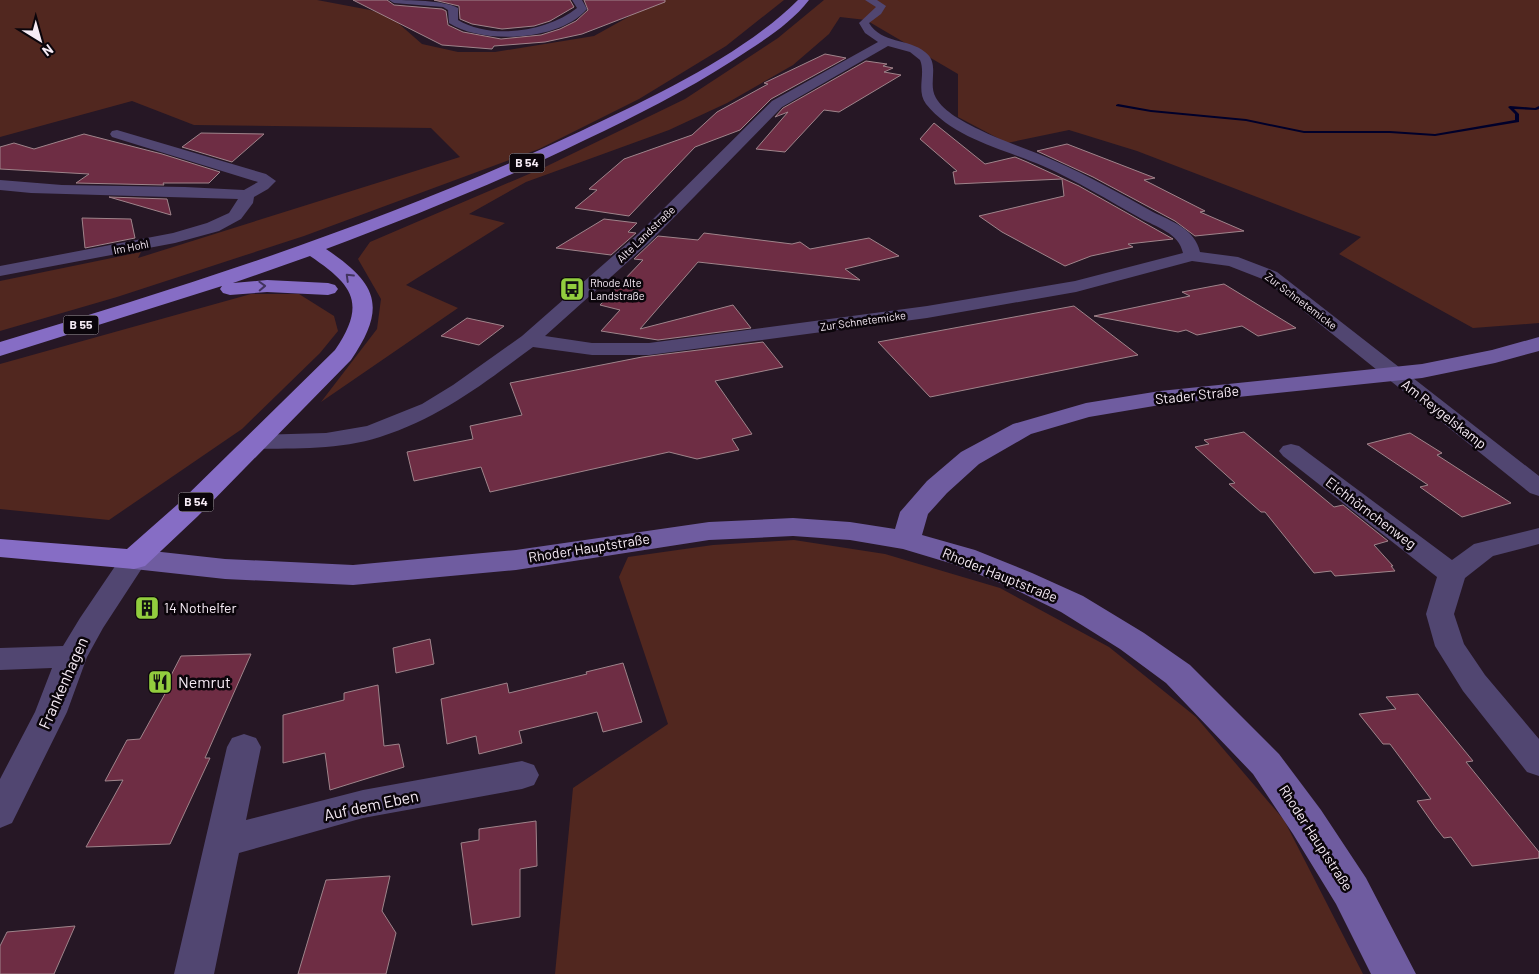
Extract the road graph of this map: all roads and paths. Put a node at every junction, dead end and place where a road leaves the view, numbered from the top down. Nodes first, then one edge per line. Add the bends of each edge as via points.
1 (394, 0) edge
2 (577, 0) edge
3 (804, 0) edge
4 (870, 0) edge
5 (885, 43) junction
6 (117, 134) dead end
7 (0, 185) edge
8 (247, 195) junction
9 (313, 249) junction
10 (1192, 256) junction
11 (280, 260) junction
12 (0, 271) edge
13 (328, 288) junction
14 (162, 300) junction
15 (362, 318) junction
16 (1349, 339) joint
17 (529, 340) junction
18 (1539, 344) edge
19 (0, 349) edge
20 (255, 442) junction
21 (1291, 451) dead end
22 (1539, 488) edge
23 (1539, 536) edge
24 (906, 540) junction
25 (0, 548) edge
26 (134, 559) junction
27 (1452, 574) junction
28 (72, 657) junction
29 (0, 659) edge
30 (244, 747) dead end
31 (1539, 763) edge
32 (522, 774) dead end
33 (0, 813) edge
34 (222, 842) junction
35 (194, 974) edge
36 (1394, 974) edge

1 - 2 street via 446,3 453,8 453,21 461,28 501,34 562,22 582,9
3 - 9 main road, B 54 via 731,57 656,101 498,176
4 - 5 street via 881,6 880,11 864,23 872,36
5 - 10 street via 909,47 925,57 929,98 941,112 990,140 1055,166 1132,206 1184,236
5 - 17 street, Alte Landstraße via 777,104 644,238
6 - 8 street, Im Hohl via 261,176 268,181
7 - 8 street via 30,189
8 - 12 street, Im Hohl via 235,216 182,236
9 - 11 main road, B 54
15 -> 9 main road, B 54 via 360,290 351,278
10 - 16 street, Zur Schnetemicke via 1232,261 1271,276
10 - 17 street, Zur Schnetemicke via 1076,286 926,312 649,349 592,349
11 - 13 main road
11 - 14 main road, B 55
14 -> 13 main road via 250,286
13 - 15 main road
14 - 19 main road, B 55
15 - 20 main road, B 54 via 355,340 343,355
16 - 22 street, Am Reygelskamp
17 - 20 street, Alte Landstraße via 430,409 372,432 299,442
18 - 24 main road, Stader Straße via 1422,371 1160,398 1086,410 1022,429 970,458 936,487 914,512
20 - 26 main road, B 54
21 - 27 street, Eichhörnchenweg
23 - 27 street via 1484,550
24 - 26 main road, Rhoder Hauptstraße via 850,531 793,527 709,531 516,560 353,575 226,569
24 - 36 main road, Rhoder Hauptstraße via 964,557 1072,604 1178,674 1266,764 1351,891
25 - 26 main road
26 - 28 street, Frankenhagen
27 - 31 street via 1440,614 1450,646 1474,683
28 - 29 street
28 - 33 street, Frankenhagen via 51,712
30 - 34 street
32 - 34 street, Auf dem Eben via 363,804
34 - 35 street

